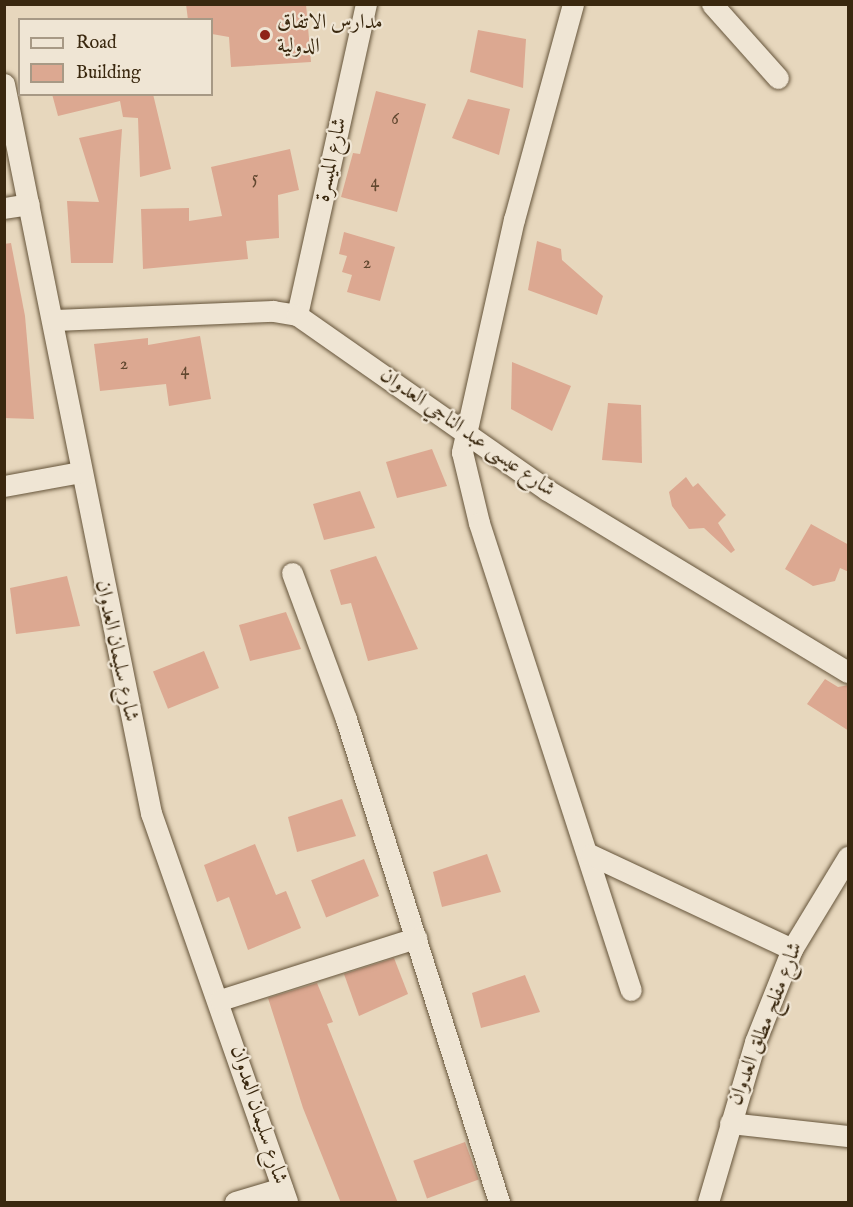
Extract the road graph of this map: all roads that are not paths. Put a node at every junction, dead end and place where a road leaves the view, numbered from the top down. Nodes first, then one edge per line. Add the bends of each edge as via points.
1 (366, 4) edge
2 (573, 4) edge
3 (712, 4) edge
4 (778, 78) dead end
5 (4, 84) edge
6 (29, 204) junction
7 (4, 208) edge
8 (297, 315) junction
9 (55, 320) junction
10 (463, 432) junction
11 (80, 472) junction
12 (4, 486) edge
13 (292, 573) dead end
14 (849, 672) edge
15 (591, 855) junction
16 (849, 857) edge
17 (416, 938) junction
18 (792, 949) junction
19 (631, 990) dead end
20 (220, 1000) junction
21 (730, 1123) junction
22 (849, 1136) edge
23 (285, 1195) edge
24 (235, 1203) edge
25 (499, 1203) edge
26 (708, 1203) edge

1 - 8 street, شارع الميسرة
2 - 10 street
3 - 4 street
5 - 6 street, شارع سليمان العدوان
6 - 7 street
6 - 9 street, شارع سليمان العدوان
8 - 9 street, شارع عيسى عبد الناجي العدوان via 273,311
8 - 10 street, شارع عيسى عبد الناجي العدوان
9 - 11 street, شارع سليمان العدوان
10 - 14 street, شارع عيسى عبد الناجي العدوان via 547,490
10 - 15 street via 479,523
11 - 12 street
11 - 20 street, شارع سليمان العدوان via 151,813
13 - 17 street
15 - 18 street
15 - 19 street
16 - 18 street, شارع مفلح مطلق العدوان
17 - 20 street
17 - 25 street
18 - 21 street, شارع مفلح مطلق العدوان
20 - 23 street, شارع سليمان العدوان
21 - 22 street
21 - 26 street, شارع مفلح مطلق العدوان
23 - 24 street

